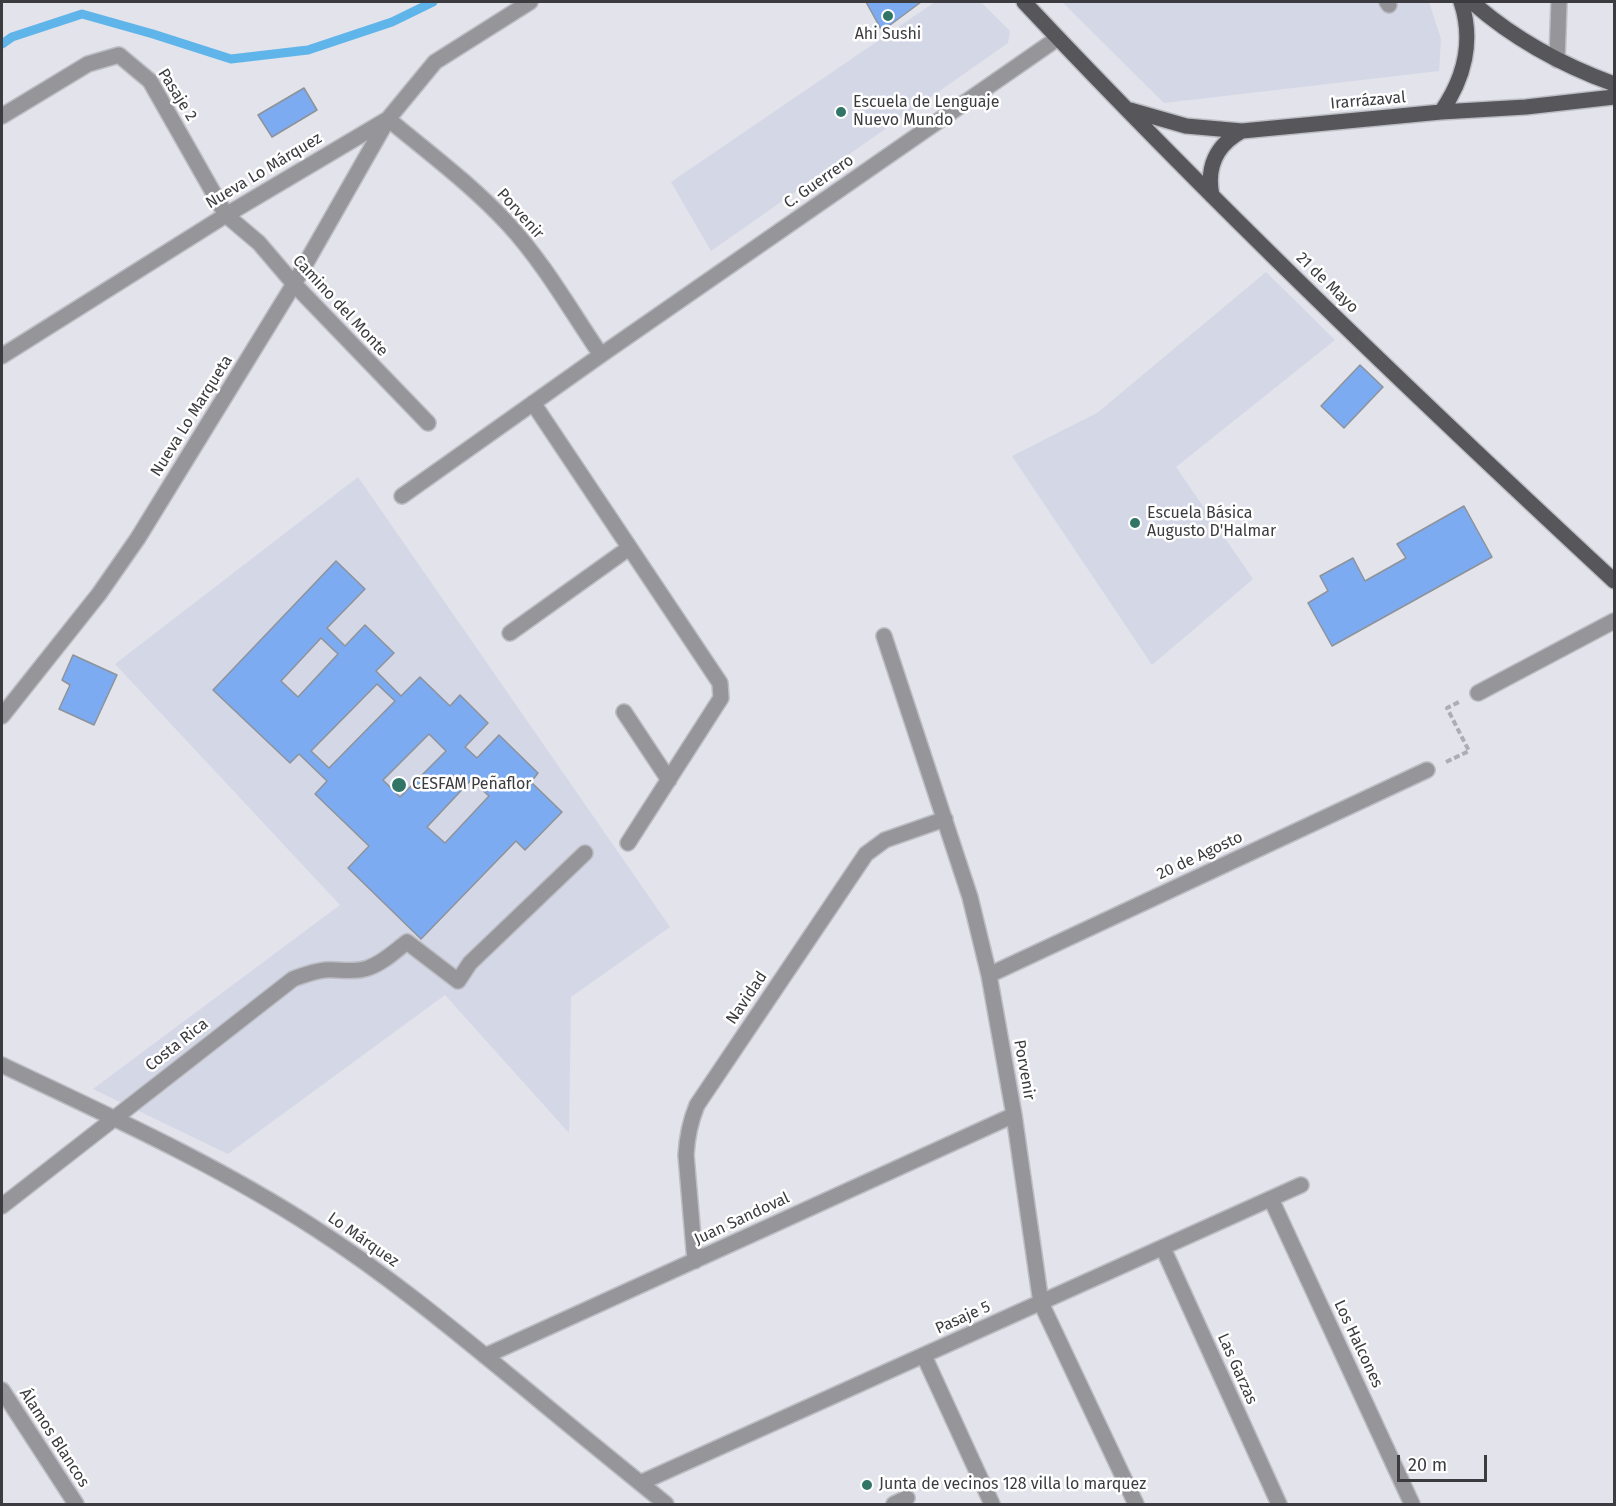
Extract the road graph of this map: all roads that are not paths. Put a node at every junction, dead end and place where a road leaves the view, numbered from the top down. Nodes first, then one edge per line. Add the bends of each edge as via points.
1 (530, 2) edge
2 (1024, 2) edge
3 (1461, 2) edge
4 (1472, 2) edge
5 (1559, 2) edge
6 (1058, 38) junction
7 (1557, 60) junction
8 (1614, 84) edge
9 (1614, 97) edge
10 (1127, 110) junction
11 (1441, 112) junction
12 (2, 116) edge
13 (388, 119) junction
14 (1242, 130) junction
15 (1212, 196) junction
16 (226, 215) junction
17 (294, 285) junction
18 (601, 355) junction
19 (2, 356) edge
20 (533, 404) junction
21 (428, 423) dead end
22 (402, 496) dead end
23 (629, 548) junction
24 (1614, 581) edge
25 (1614, 621) edge
26 (510, 633) dead end
27 (884, 636) dead end
28 (1478, 693) road end
29 (624, 712) dead end
30 (2, 716) edge
31 (1427, 770) road end
32 (669, 780) junction
33 (945, 819) junction
34 (628, 843) dead end
35 (585, 853) dead end
36 (989, 975) junction
37 (2, 1065) edge
38 (1014, 1115) junction
39 (114, 1118) junction
40 (1301, 1185) dead end
41 (1271, 1199) junction
42 (2, 1206) edge
43 (1163, 1248) junction
44 (695, 1261) junction
45 (1041, 1303) junction
46 (485, 1356) junction
47 (924, 1356) junction
48 (2, 1390) edge
49 (640, 1483) junction
50 (76, 1504) edge
51 (666, 1504) edge
52 (992, 1504) edge
53 (1136, 1504) edge
54 (1279, 1504) edge
55 (1412, 1504) edge

1 - 13 street, Nueva Lo Márquez via 435,62
2 - 6 main road, 21 de Mayo
3 - 11 main road via 1467,26 1464,64
4 - 7 main road
5 - 7 street
6 - 10 main road, 21 de Mayo
6 - 18 street, C. Guerrero
7 - 8 main road
9 - 11 main road, Irarrázaval
10 - 14 main road, Irarrázaval via 1186,126
10 - 15 main road, 21 de Mayo
11 - 14 main road, Irarrázaval
12 - 16 street, Pasaje 2 via 88,64 119,55 150,81
13 - 16 street, Nueva Lo Márquez
13 - 17 street, Nueva Lo Marqueta
13 - 18 street, Porvenir via 473,189 510,226
14 - 15 main road via 1230,137 1214,157 1209,183
15 - 24 main road, 21 de Mayo via 1432,412
16 - 17 street, Camino del Monte via 259,243
16 - 19 street, Nueva Lo Márquez
17 - 21 street, Camino del Monte
17 - 30 street, Nueva Lo Marqueta via 120,566
18 - 20 street, C. Guerrero
20 - 22 street, C. Guerrero
20 - 23 street
23 - 26 street
23 - 32 street via 720,683 721,698
25 - 28 street
27 - 33 street, Porvenir
29 - 32 street
31 - 36 street, 20 de Agosto
32 - 34 street
33 - 36 street, Porvenir
33 - 44 street, Navidad via 885,840 866,854 697,1105 690,1121 686,1155
35 - 39 street, Costa Rica via 470,963 458,981 407,942 367,969 312,972 293,979
36 - 38 street, Porvenir
37 - 39 street, Lo Márquez
38 - 44 street, Juan Sandoval
38 - 45 street, Porvenir
39 - 42 street, Costa Rica
39 - 46 street, Lo Márquez via 183,1151 315,1229 431,1311
40 - 41 street, Pasaje 5
41 - 43 street, Pasaje 5
41 - 55 street, Los Halcones
43 - 45 street, Pasaje 5
43 - 54 street, Las Garzas
44 - 46 street, Juan Sandoval
45 - 47 street, Pasaje 5
45 - 53 street, Porvenir
46 - 49 street, Lo Márquez
47 - 49 street, Pasaje 5
47 - 52 street
48 - 50 street, Álamos Blancos
49 - 51 street, Lo Márquez

